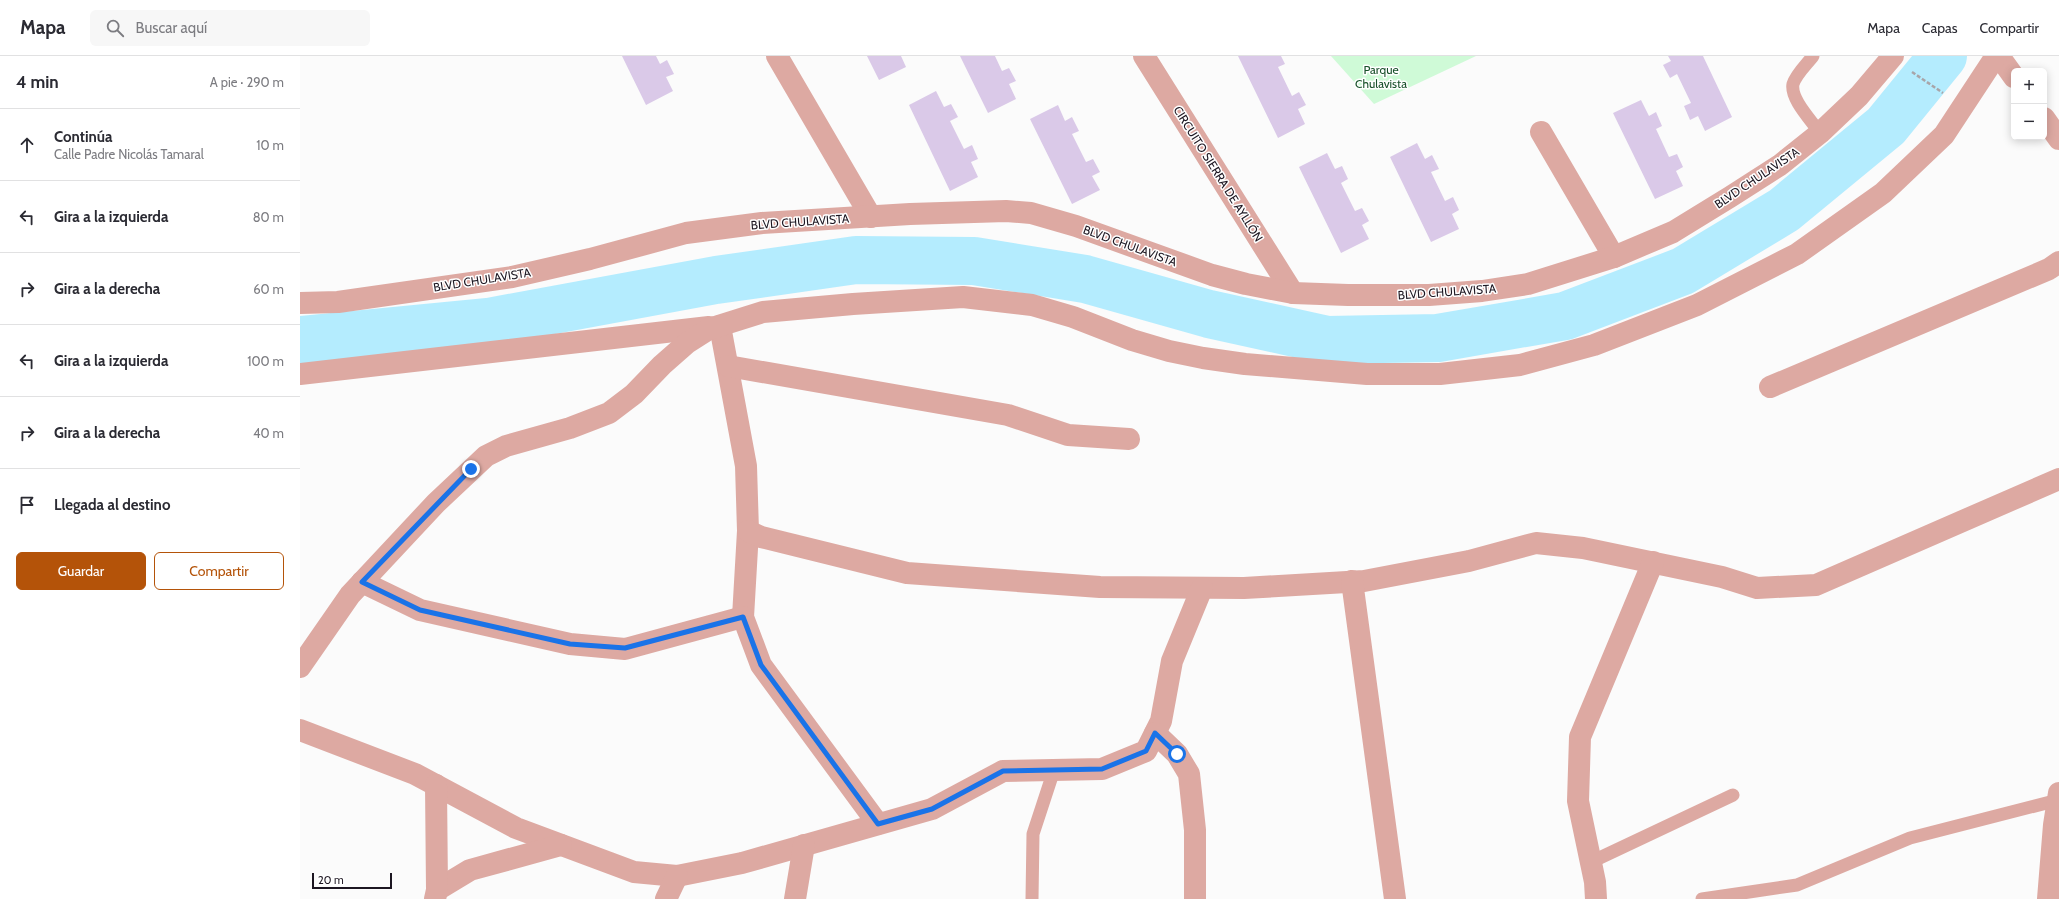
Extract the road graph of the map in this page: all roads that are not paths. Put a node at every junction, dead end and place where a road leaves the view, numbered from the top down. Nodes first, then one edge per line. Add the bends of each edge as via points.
1 (777, 56) edge
2 (1144, 56) edge
3 (1813, 56) edge
4 (1996, 56) edge
5 (1999, 56) edge
6 (1892, 57) edge
7 (2011, 73) edge
8 (2047, 122) edge
9 (1540, 132) dead end
10 (1820, 132) junction
11 (2059, 139) edge
12 (871, 217) junction
13 (1614, 258) junction
14 (2059, 262) edge
15 (1293, 293) junction
16 (300, 303) edge
17 (720, 326) junction
18 (728, 366) junction
19 (300, 374) edge
20 (1770, 387) dead end
21 (1129, 439) dead end
22 (2059, 479) edge
23 (748, 531) junction
24 (1653, 562) junction
25 (1352, 581) junction
26 (362, 582) junction
27 (1202, 588) junction
28 (743, 617) junction
29 (300, 667) edge
30 (300, 730) edge
31 (1155, 733) junction
32 (1054, 770) junction
33 (436, 785) junction
34 (1733, 795) dead end
35 (2058, 797) edge
36 (878, 824) junction
37 (561, 845) junction
38 (804, 845) junction
39 (1591, 862) junction
40 (677, 876) junction
41 (436, 895) edge
42 (666, 899) edge
43 (795, 899) edge
44 (1032, 899) edge
45 (1195, 899) edge
46 (1395, 899) edge
47 (1596, 899) edge
48 (1702, 899) edge
49 (2048, 899) edge

1 - 12 street
2 - 15 street, CIRCUITO SIERRA DE AYLLÓN
3 - 10 lane via 1795,80 1794,97
4 - 17 street via 1944,135 1883,193 1797,254 1697,305 1594,345 1520,365 1440,374 1367,374 1245,364 1169,351 1032,305 963,297 764,312
5 - 7 street
6 - 10 street, BLVD CHULAVISTA via 1859,96
8 - 11 street
9 - 13 street
10 - 13 street, BLVD CHULAVISTA via 1780,165 1673,232
12 - 15 street, BLVD CHULAVISTA via 977,211 1031,213 1076,226 1212,275
12 - 16 street, BLVD CHULAVISTA via 762,223 686,233 512,277 338,302
13 - 15 street, BLVD CHULAVISTA via 1528,284 1482,291 1429,295
14 - 20 street via 2049,269
17 - 18 street
17 - 19 street
17 - 26 street via 710,329 687,344 634,394 609,413 570,428 506,446 486,456 436,503
18 - 21 street via 1008,415 1068,435
18 - 23 street via 746,466
22 - 24 street via 1816,585 1757,588 1722,577
23 - 27 street via 762,537 907,573 1100,588
23 - 28 street
24 - 25 street via 1583,548 1536,543 1469,561 1364,581
24 - 39 street via 1580,737 1578,801
25 - 27 street
25 - 46 street
26 - 28 street via 420,610 570,644 625,648
26 - 29 street via 350,595
27 - 31 street via 1172,661 1161,720
28 - 36 street via 761,665
30 - 33 street via 415,774
31 - 32 street via 1146,751 1102,769
31 - 45 street via 1177,754 1189,774 1195,830
32 - 36 street via 1003,771 932,809
32 - 44 lane via 1033,834
33 - 37 street via 516,828
33 - 41 street
34 - 39 lane
35 - 48 lane via 1910,838 1797,885
35 - 49 street
36 - 38 street
37 - 40 street via 634,872
37 - 41 street via 470,870
38 - 40 street via 742,863
38 - 43 street
39 - 47 street
40 - 42 street

